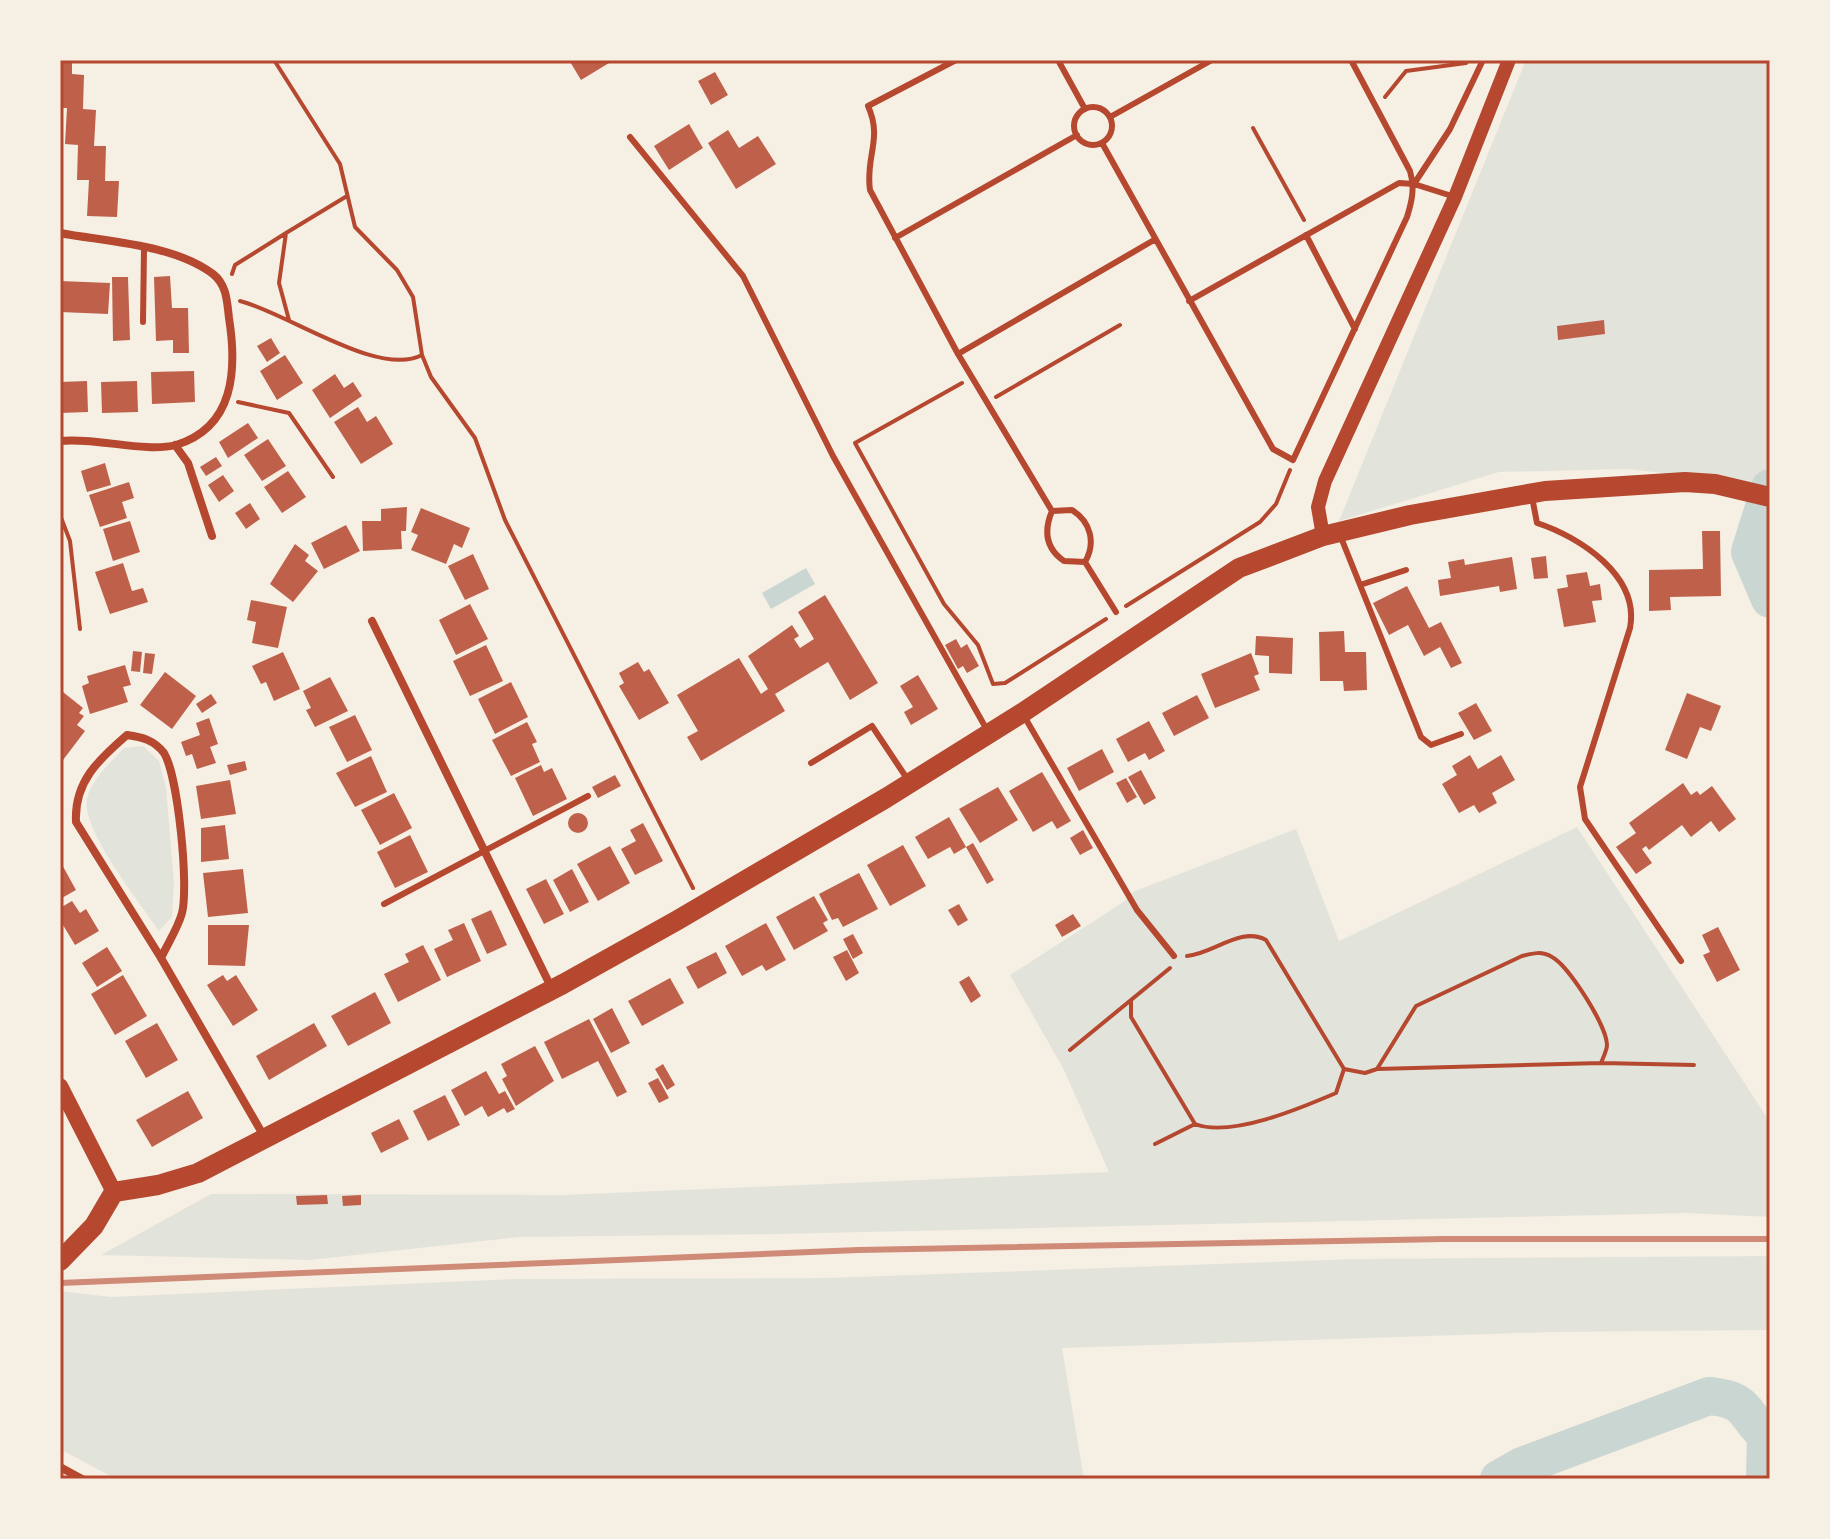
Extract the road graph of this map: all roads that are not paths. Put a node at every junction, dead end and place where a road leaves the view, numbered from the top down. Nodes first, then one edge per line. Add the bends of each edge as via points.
1 (956, 60) edge
2 (1058, 60) edge
3 (1212, 60) edge
4 (1351, 60) edge
5 (1483, 60) edge
6 (1509, 60) edge
7 (1085, 109) junction
8 (1110, 117) junction
9 (1077, 135) junction
10 (630, 137) dead end
11 (1102, 143) junction
12 (1414, 184) junction
13 (1455, 197) junction
14 (60, 233) edge
15 (1309, 234) junction
16 (895, 238) junction
17 (1154, 240) junction
18 (144, 249) junction
19 (1189, 301) junction
20 (143, 322) dead end
21 (1355, 329) junction
22 (958, 354) junction
23 (60, 441) edge
24 (175, 445) junction
25 (1531, 494) junction
26 (1770, 497) edge
27 (1052, 511) junction
28 (1331, 534) junction
29 (212, 536) dead end
30 (1085, 562) junction
31 (1406, 570) dead end
32 (1360, 585) junction
33 (1116, 612) road end
34 (372, 621) dead end
35 (1022, 713) junction
36 (989, 733) junction
37 (1461, 734) dead end
38 (811, 763) dead end
39 (910, 783) junction
40 (588, 796) dead end
41 (484, 849) junction
42 (384, 904) dead end
43 (1174, 956) road end
44 (161, 958) junction
45 (1681, 961) dead end
46 (552, 989) junction
47 (60, 1086) edge
48 (266, 1138) junction
49 (114, 1192) junction
50 (60, 1261) edge
51 (60, 1467) edge
52 (82, 1479) edge

1 - 16 lane via 868,106 876,140 869,157 870,190
2 - 7 lane
3 - 8 lane
4 - 12 lane
5 - 12 lane via 1450,129
6 - 13 street
7 - 8 lane via 1099,108
7 - 9 lane via 1075,121
8 - 11 lane via 1112,131
9 - 11 lane via 1088,144
9 - 16 lane
10 - 36 lane via 743,276 833,456
11 - 17 lane
12 - 13 lane
12 - 15 lane via 1399,183
12 - 21 lane via 1407,217
13 - 28 street via 1325,481 1318,507
14 - 18 street
15 - 19 lane
15 - 21 lane
16 - 22 lane
17 - 19 lane
17 - 22 lane
18 - 20 lane
18 - 24 street via 185,258 223,285 234,348 228,400 200,433
19 - 21 lane via 1273,449 1293,460
22 - 27 lane
23 - 24 street
24 - 29 street via 188,463
25 - 26 main road via 1685,482
25 - 28 main road
25 - 45 lane via 1537,523 1566,532 1593,552 1630,601 1630,628 1580,787 1581,801 1585,819
27 - 30 lane via 1046,534 1049,546 1064,561
27 - 30 lane via 1072,510 1088,527 1092,546
28 - 32 lane
28 - 35 main road via 1239,568
30 - 33 lane
31 - 32 lane
32 - 37 lane via 1421,737 1431,745
34 - 41 street
35 - 36 main road
35 - 43 lane via 1137,910
36 - 39 main road
38 - 39 lane via 872,726
39 - 46 main road
40 - 41 lane
41 - 42 lane
41 - 46 street
44 - 44 street via 76,822 75,801 85,777 127,735 148,738 163,752 176,793 183,912
44 - 48 street
46 - 48 main road
47 - 49 main road
48 - 49 main road via 198,1173
49 - 50 main road via 94,1226
51 - 52 street

